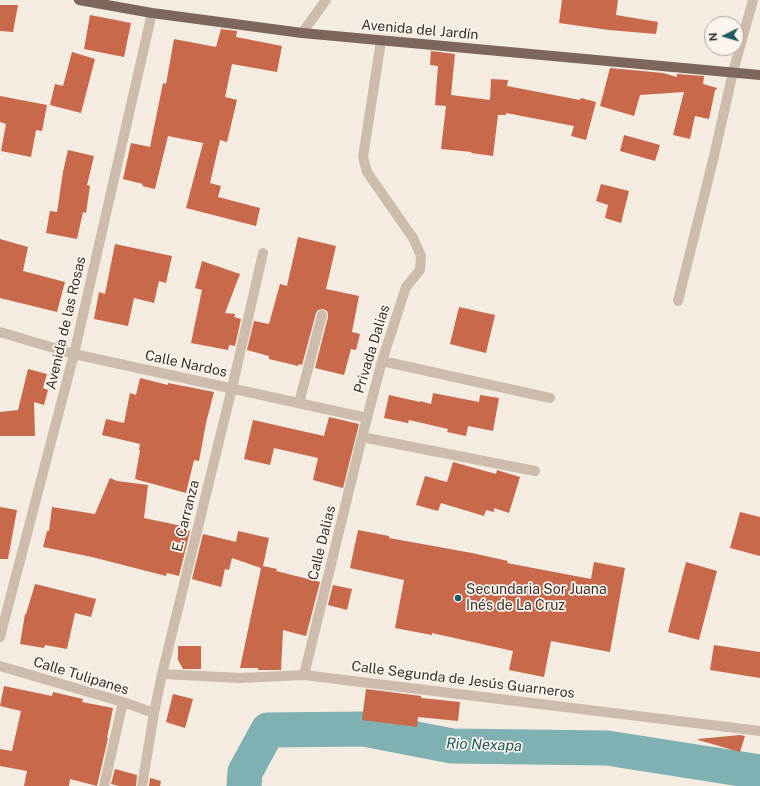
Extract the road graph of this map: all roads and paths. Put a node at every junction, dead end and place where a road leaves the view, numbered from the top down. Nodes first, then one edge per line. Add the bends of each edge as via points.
1 (79, 0) edge
2 (326, 0) edge
3 (753, 0) edge
4 (152, 14) junction
5 (302, 33) junction
6 (381, 41) junction
7 (733, 72) junction
8 (760, 75) edge
9 (262, 253) dead end
10 (678, 301) dead end
11 (322, 315) dead end
12 (0, 332) edge
13 (74, 354) junction
14 (382, 361) junction
15 (232, 388) junction
16 (550, 398) dead end
17 (299, 403) junction
18 (367, 418) junction
19 (362, 436) junction
20 (535, 471) dead end
21 (0, 637) edge
22 (0, 666) edge
23 (162, 674) junction
24 (304, 675) junction
25 (123, 702) junction
26 (154, 712) junction
27 (760, 731) edge
28 (104, 786) edge
29 (142, 786) edge

1 - 4 main road, Avenida del Jardín
2 - 5 street
3 - 7 street
4 - 5 main road, Avenida del Jardín
4 - 13 street, Avenida de las Rosas
5 - 6 main road, Avenida del Jardín
6 - 7 main road, Avenida del Jardín
6 - 14 street, Privada Dalias via 363,157 367,172 413,238 421,256 420,270 406,287
7 - 8 main road, Avenida del Jardín
7 - 10 street
9 - 15 street, E. Carranza
11 - 17 street
12 - 13 street, Calle Nardos
13 - 15 street, Calle Nardos
13 - 21 street, Avenida de las Rosas
14 - 16 street
14 - 18 street, Privada Dalias
15 - 17 street, Calle Nardos
15 - 23 street, E. Carranza
17 - 18 street, Calle Nardos
18 - 19 street, Calle Dalias
19 - 20 street
19 - 24 street, Calle Dalias
22 - 25 street, Calle Tulipanes
23 - 24 street, Calle Segunda de Jesús Guarneros via 240,678
23 - 26 street, E. Carranza
24 - 27 street, Calle Segunda de Jesús Guarneros
25 - 26 street, Calle Tulipanes
25 - 28 street
26 - 29 street, E. Carranza

